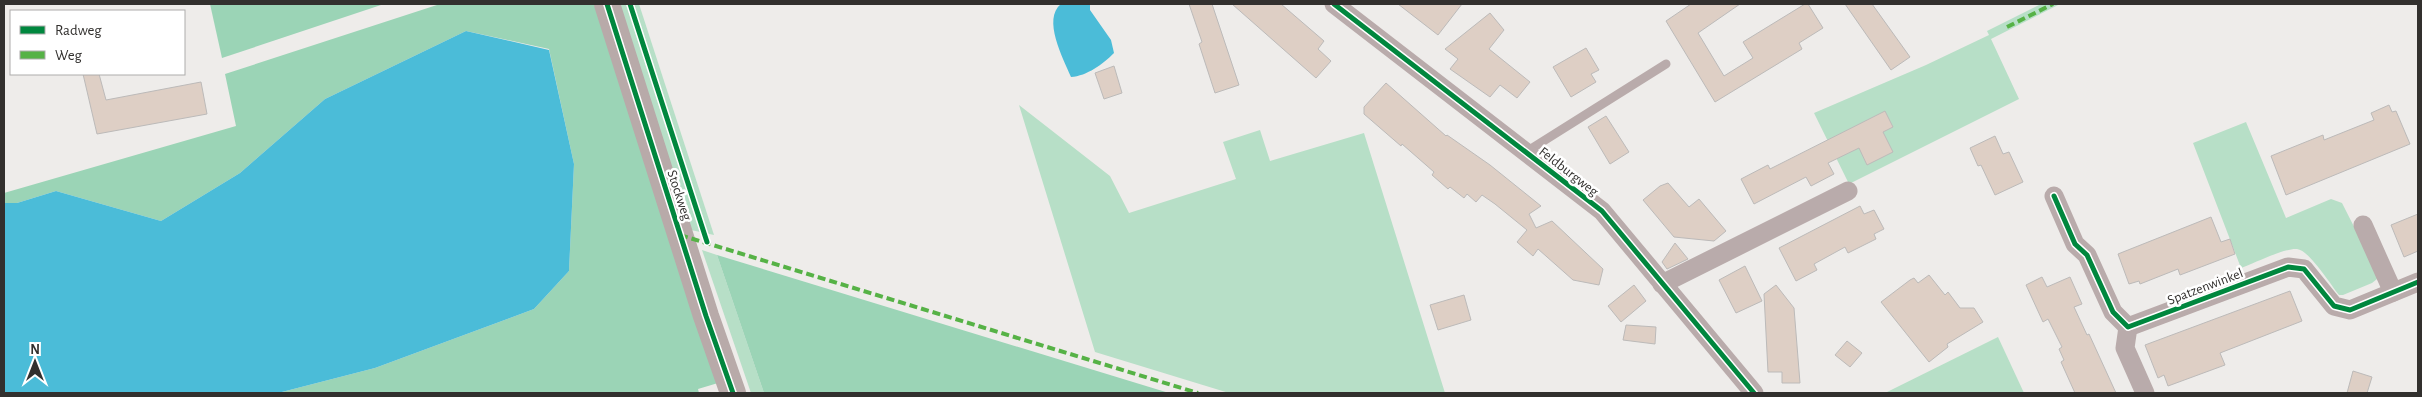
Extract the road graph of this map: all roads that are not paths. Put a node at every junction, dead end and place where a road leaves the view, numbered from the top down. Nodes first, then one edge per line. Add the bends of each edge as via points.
1 (607, 4) edge
2 (1334, 4) edge
3 (1666, 64) dead end
4 (1526, 152) junction
5 (1848, 191) dead end
6 (2054, 196) dead end
7 (2363, 225) dead end
8 (2418, 282) edge
9 (1662, 284) junction
10 (2393, 292) junction
11 (2128, 327) junction
12 (733, 393) edge
13 (1754, 393) edge
14 (2145, 393) edge

1 - 12 street, Stockweg
2 - 4 street, Feldburgweg
3 - 4 lane
4 - 9 street, Feldburgweg via 1602,211
5 - 9 street
6 - 11 street via 2075,244 2087,256 2113,312
7 - 10 street
8 - 10 street, Spatzenwinkel
9 - 13 street, Feldburgweg
10 - 11 street, Spatzenwinkel via 2350,310 2334,306 2304,268 2288,267
11 - 14 street via 2125,348

